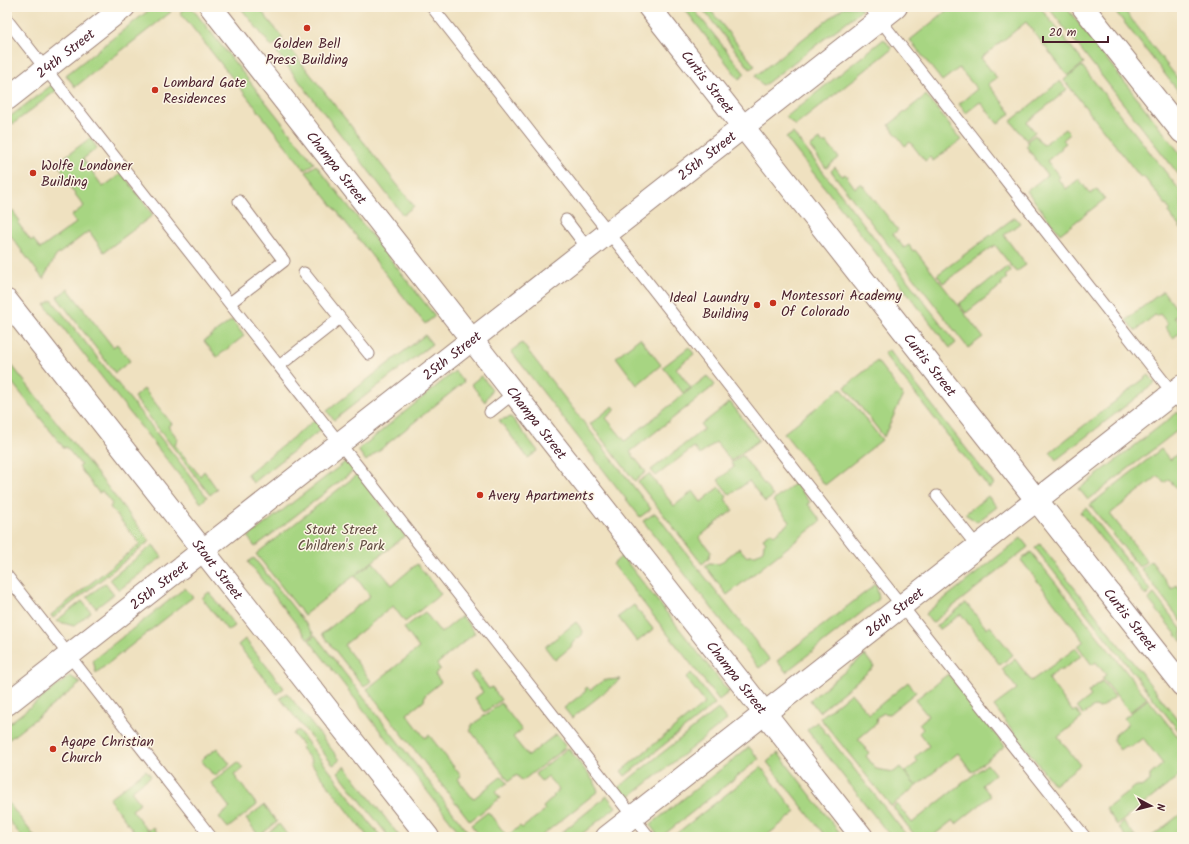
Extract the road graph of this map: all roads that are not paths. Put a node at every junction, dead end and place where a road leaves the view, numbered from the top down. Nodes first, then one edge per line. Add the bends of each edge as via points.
1 (124, 7) edge
2 (211, 7) edge
3 (432, 7) edge
4 (649, 7) edge
5 (1083, 7) edge
6 (882, 11) edge
7 (7, 20) edge
8 (46, 69) junction
9 (7, 99) edge
10 (743, 127) junction
11 (1182, 132) edge
12 (239, 201) dead end
13 (566, 220) dead end
14 (609, 232) junction
15 (588, 249) junction
16 (304, 273) dead end
17 (7, 300) edge
18 (230, 303) junction
19 (340, 318) junction
20 (472, 340) junction
21 (370, 354) dead end
22 (279, 366) junction
23 (514, 393) junction
24 (1179, 395) edge
25 (490, 412) dead end
26 (340, 443) junction
27 (937, 496) dead end
28 (1037, 500) junction
29 (977, 546) junction
30 (203, 550) junction
31 (7, 576) edge
32 (902, 606) junction
33 (69, 655) junction
34 (1182, 685) edge
35 (9, 699) edge
36 (765, 713) junction
37 (633, 816) junction
38 (212, 837) edge
39 (428, 837) edge
40 (607, 837) edge
41 (649, 837) edge
42 (862, 837) edge
43 (1085, 837) edge

1 - 8 street, 24th Street
2 - 20 street, Champa Street
3 - 14 lane
4 - 10 street, Curtis Street
5 - 11 street
6 - 10 street, 25th Street
6 - 24 lane
7 - 8 lane
8 - 9 street, 24th Street
8 - 18 lane
10 - 14 street, 25th Street
10 - 28 street, Curtis Street
12 - 18 lane via 284,260
13 - 15 lane
14 - 15 street, 25th Street
14 - 32 lane
15 - 20 street, 25th Street
16 - 19 lane
17 - 30 street, Stout Street
18 - 22 lane
19 - 21 lane
19 - 22 lane
20 - 23 street, Champa Street
20 - 26 street, 25th Street
22 - 26 lane
23 - 25 lane
23 - 36 street, Champa Street
24 - 28 street, 26th Street
26 - 30 street, 25th Street
26 - 37 lane
27 - 29 lane
28 - 29 street, 26th Street
28 - 34 street, Curtis Street
29 - 32 street, 26th Street
30 - 33 street, 25th Street
30 - 39 street, Stout Street
31 - 33 lane
32 - 36 street, 26th Street
32 - 43 lane
33 - 35 street, 25th Street
33 - 38 lane
36 - 37 street, 26th Street
36 - 42 street, Champa Street
37 - 40 street, 26th Street
37 - 41 lane

